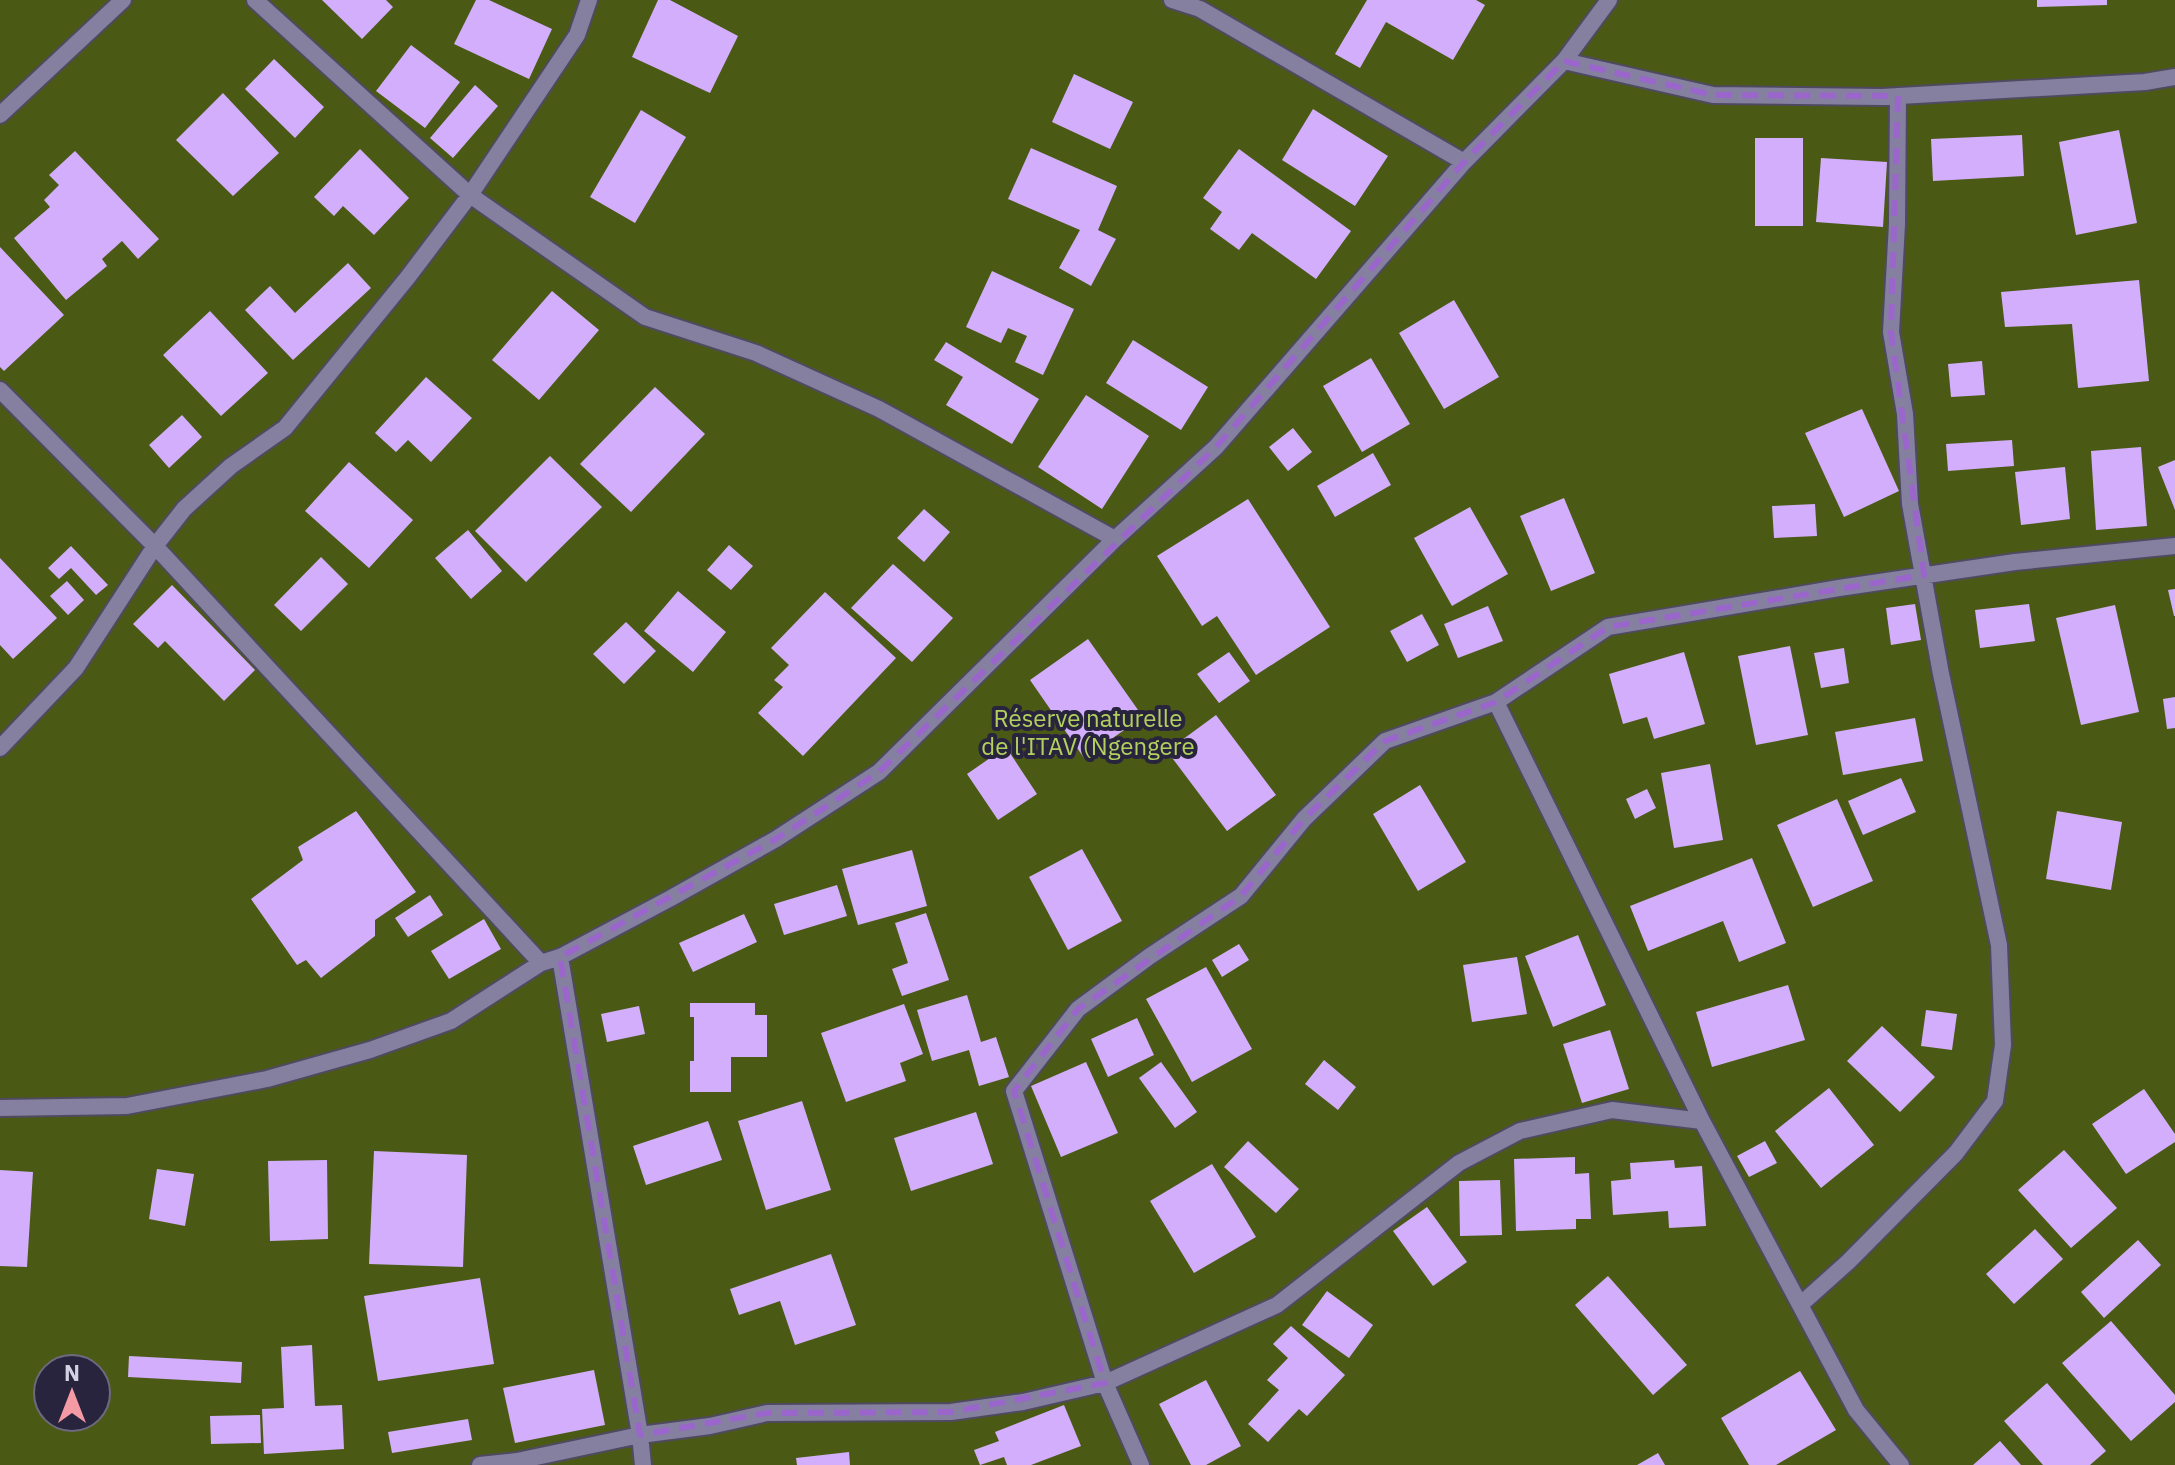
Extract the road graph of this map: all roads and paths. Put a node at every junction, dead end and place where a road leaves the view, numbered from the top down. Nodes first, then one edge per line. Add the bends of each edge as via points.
1 (123, 0) edge
2 (255, 0) edge
3 (589, 0) edge
4 (1172, 0) edge
5 (1609, 0) edge
6 (1564, 61) junction
7 (2175, 77) edge
8 (1898, 96) junction
9 (0, 115) edge
10 (1464, 162) junction
11 (470, 195) junction
12 (0, 390) edge
13 (1115, 539) junction
14 (155, 546) junction
15 (2175, 546) edge
16 (1924, 575) junction
17 (1496, 702) junction
18 (0, 748) edge
19 (560, 957) junction
20 (541, 963) junction
21 (0, 1108) edge
22 (1702, 1121) junction
23 (1800, 1305) junction
24 (1105, 1383) junction
25 (640, 1435) junction
26 (480, 1465) edge
27 (643, 1465) edge
28 (1141, 1465) edge
29 (1901, 1465) edge

1 - 9 street
2 - 11 street
3 - 11 street via 577,35
4 - 10 street via 1200,9
5 - 6 street
6 - 8 street via 1713,95
6 - 10 street
7 - 8 street
8 - 16 street via 1891,332 1905,414 1910,504
10 - 13 street via 1216,447
11 - 13 street via 645,317 756,353 879,409
11 - 14 street via 285,428 193,500
12 - 14 street
13 - 19 street via 879,772 776,839
14 - 18 street via 76,668
14 - 20 street
15 - 16 street
16 - 17 street via 1608,627
16 - 23 street via 1999,945 2003,1045 1995,1101 1956,1153
17 - 22 street
17 - 24 street via 1385,741 1304,819 1241,896 1078,1009 1014,1091
19 - 20 street
19 - 25 street
20 - 21 street via 451,1021 267,1079 127,1106
22 - 23 street
22 - 24 street via 1612,1110 1520,1131 1459,1163 1277,1305
23 - 29 street via 1856,1410
24 - 25 street via 951,1412 767,1413
24 - 28 street
25 - 26 street
25 - 27 street

